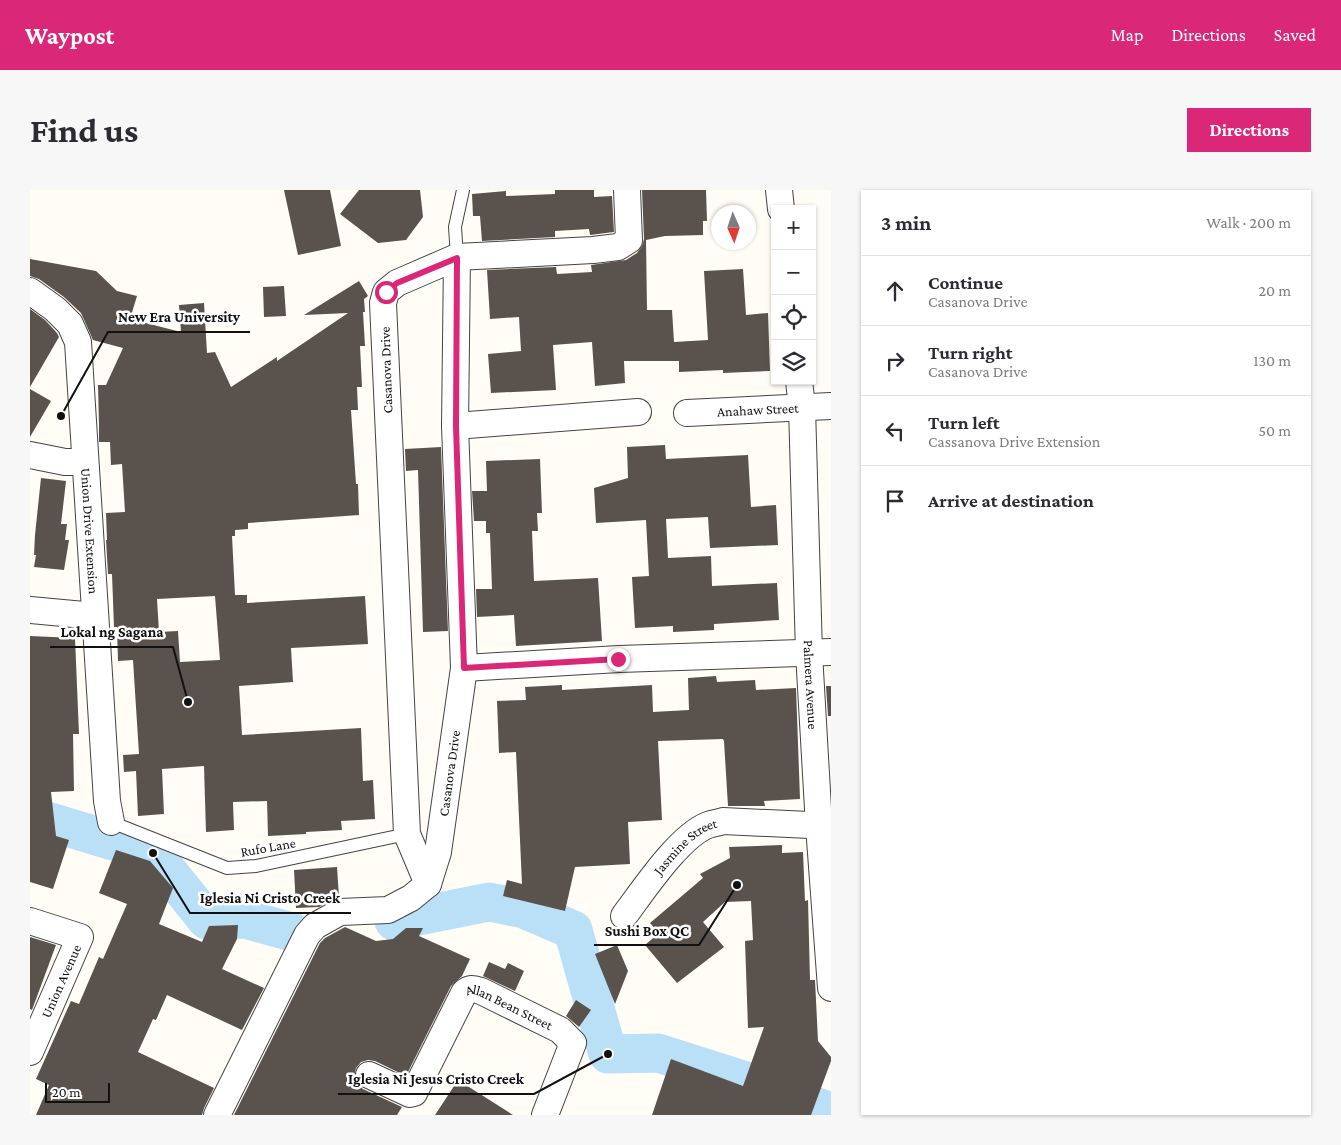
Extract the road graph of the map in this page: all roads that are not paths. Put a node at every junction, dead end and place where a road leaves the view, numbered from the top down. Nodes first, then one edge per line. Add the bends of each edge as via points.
1 (463, 190) edge
2 (627, 190) edge
3 (779, 190) edge
4 (781, 205) edge
5 (457, 258) junction
6 (30, 291) edge
7 (800, 385) edge
8 (831, 406) edge
9 (802, 407) junction
10 (638, 412) dead end
11 (686, 413) dead end
12 (456, 426) junction
13 (30, 454) edge
14 (85, 462) junction
15 (30, 610) edge
16 (94, 616) junction
17 (820, 653) edge
18 (464, 668) junction
19 (111, 822) joint
20 (825, 826) edge
21 (407, 834) junction
22 (428, 884) junction
23 (624, 916) dead end
24 (30, 921) edge
25 (831, 988) edge
26 (30, 1052) edge
27 (369, 1075) dead end
28 (217, 1115) edge
29 (545, 1115) edge

1 - 5 lane via 455,226
2 - 5 street via 629,240 618,246
3 - 4 street
5 - 12 street, Casanova Drive
5 - 21 street, Casanova Drive via 397,283 386,292 383,302
6 - 14 street, Union Drive Extension via 70,324 78,342
7 - 9 street, Palmera Avenue
8 - 9 street, Anahaw Street
9 - 11 street, Anahaw Street
9 - 17 street, Palmera Avenue
10 - 12 street
12 - 18 street, Casanova Drive
13 - 14 street via 65,462
14 - 16 street, Union Drive Extension
15 - 16 street
16 - 19 street, Union Drive Extension
17 - 18 street via 618,659
17 - 20 street, Palmera Avenue
18 - 22 street, Casanova Drive via 438,852
19 - 21 lane, Rufo Lane via 227,868 256,866
20 - 23 street, Jasmine Street via 723,821 708,825 693,834 669,857
20 - 25 street, Palmera Avenue
21 - 22 street, Casanova Drive
22 - 28 street via 388,910 340,912 315,926 307,935
24 - 26 street, Union Avenue via 80,937
27 - 29 street, Allan Bean Street via 414,1093 464,993 470,988 560,1030 573,1043

